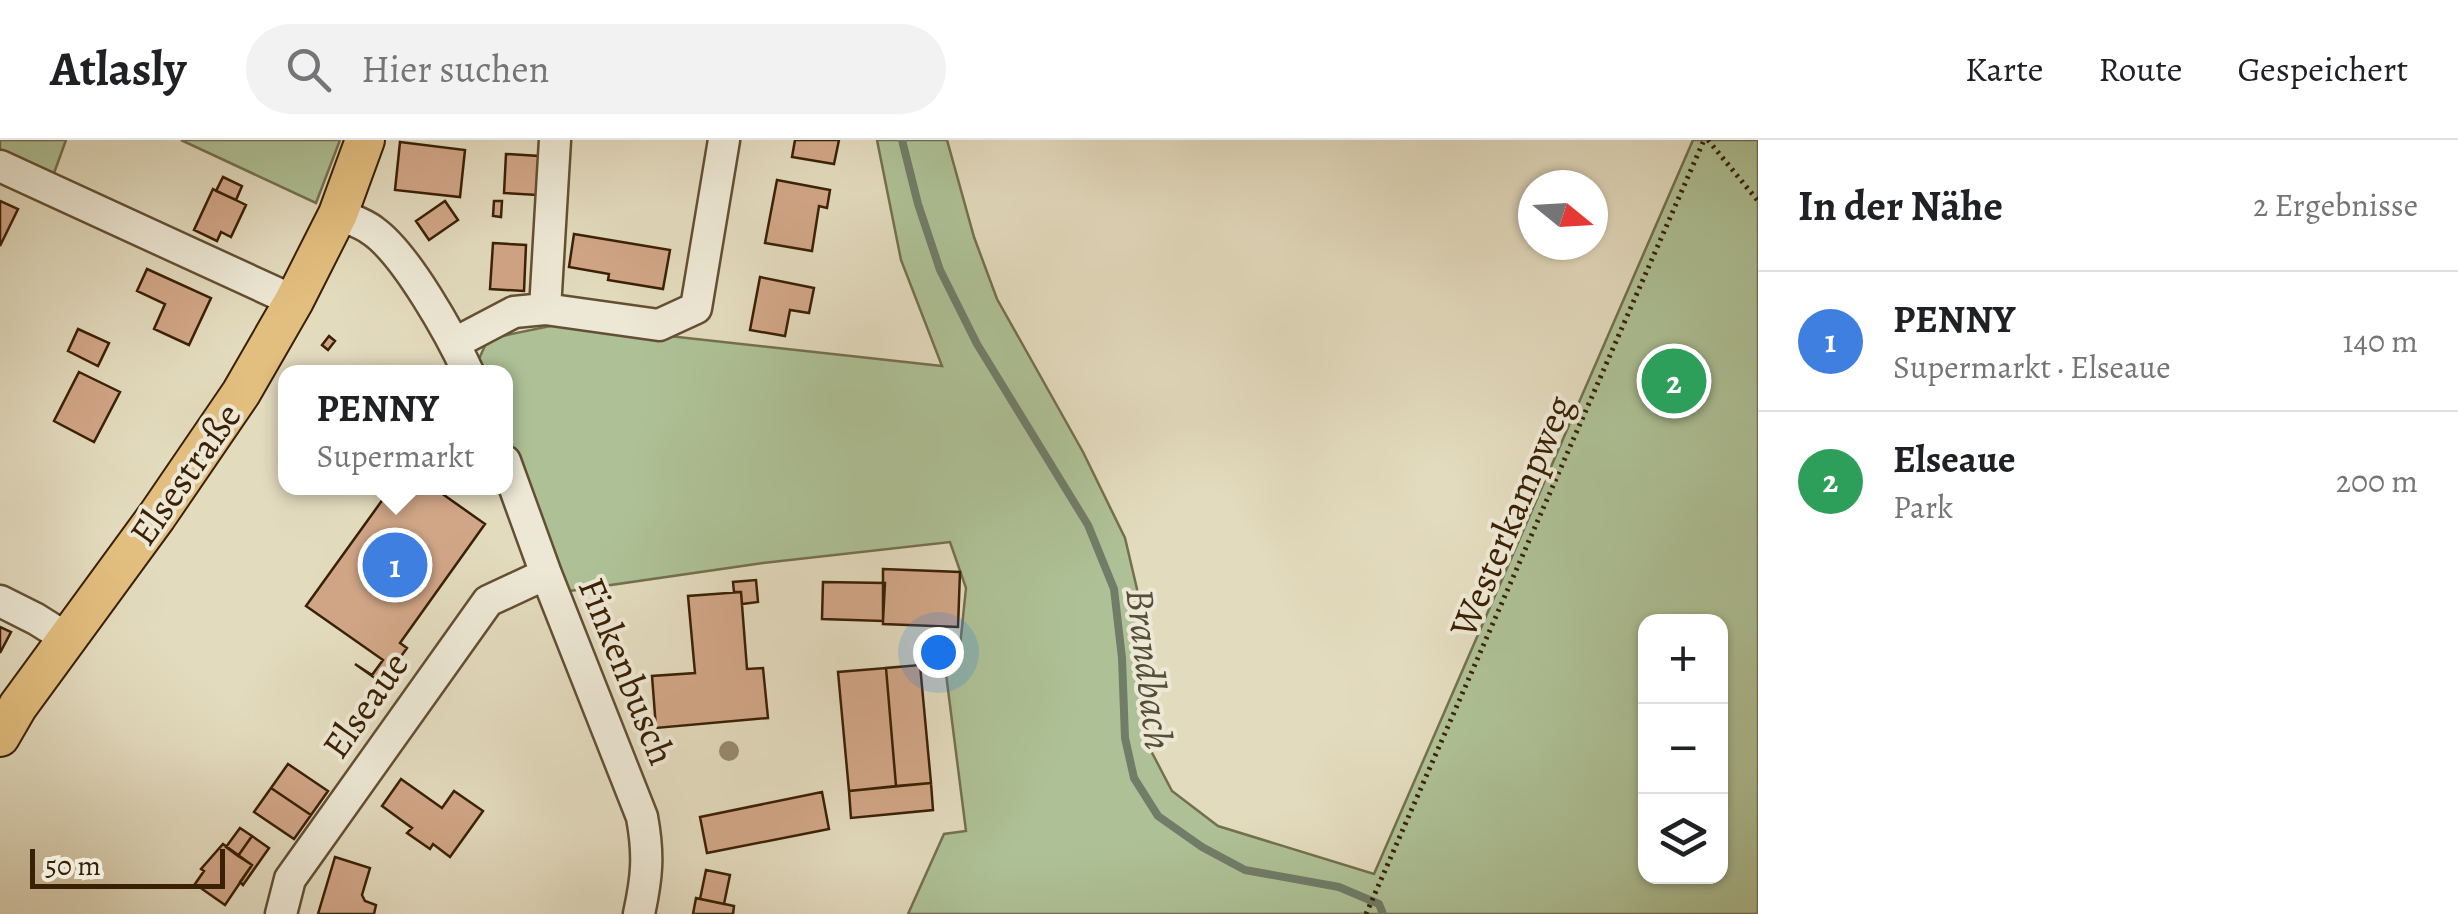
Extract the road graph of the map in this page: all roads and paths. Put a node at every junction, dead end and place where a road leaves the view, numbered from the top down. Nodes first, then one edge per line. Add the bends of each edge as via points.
1 (365, 140) edge
2 (555, 140) edge
3 (724, 140) edge
4 (1706, 140) edge
5 (0, 166) edge
6 (1758, 201) edge
7 (338, 214) junction
8 (294, 301) junction
9 (545, 309) junction
10 (455, 343) junction
11 (465, 365) edge
12 (513, 483) edge
13 (546, 574) junction
14 (0, 601) edge
15 (68, 639) junction
16 (0, 737) edge
17 (1367, 913) edge
18 (281, 914) edge
19 (638, 914) edge

1 - 7 main road, Elsestraße
2 - 9 street
3 - 9 street via 696,308 659,325
4 - 6 path
4 - 17 path, Westerkampweg
5 - 8 street
7 - 8 main road, Elsestraße
7 - 10 street via 394,248
8 - 15 main road, Elsestraße via 223,422
9 - 10 street via 514,312
10 - 11 street
12 - 13 street, Finkenbusch
13 - 18 street, Elseaue via 488,601 290,879
13 - 19 street, Finkenbusch via 642,817 648,848
14 - 15 street
15 - 16 main road, Elsestraße

